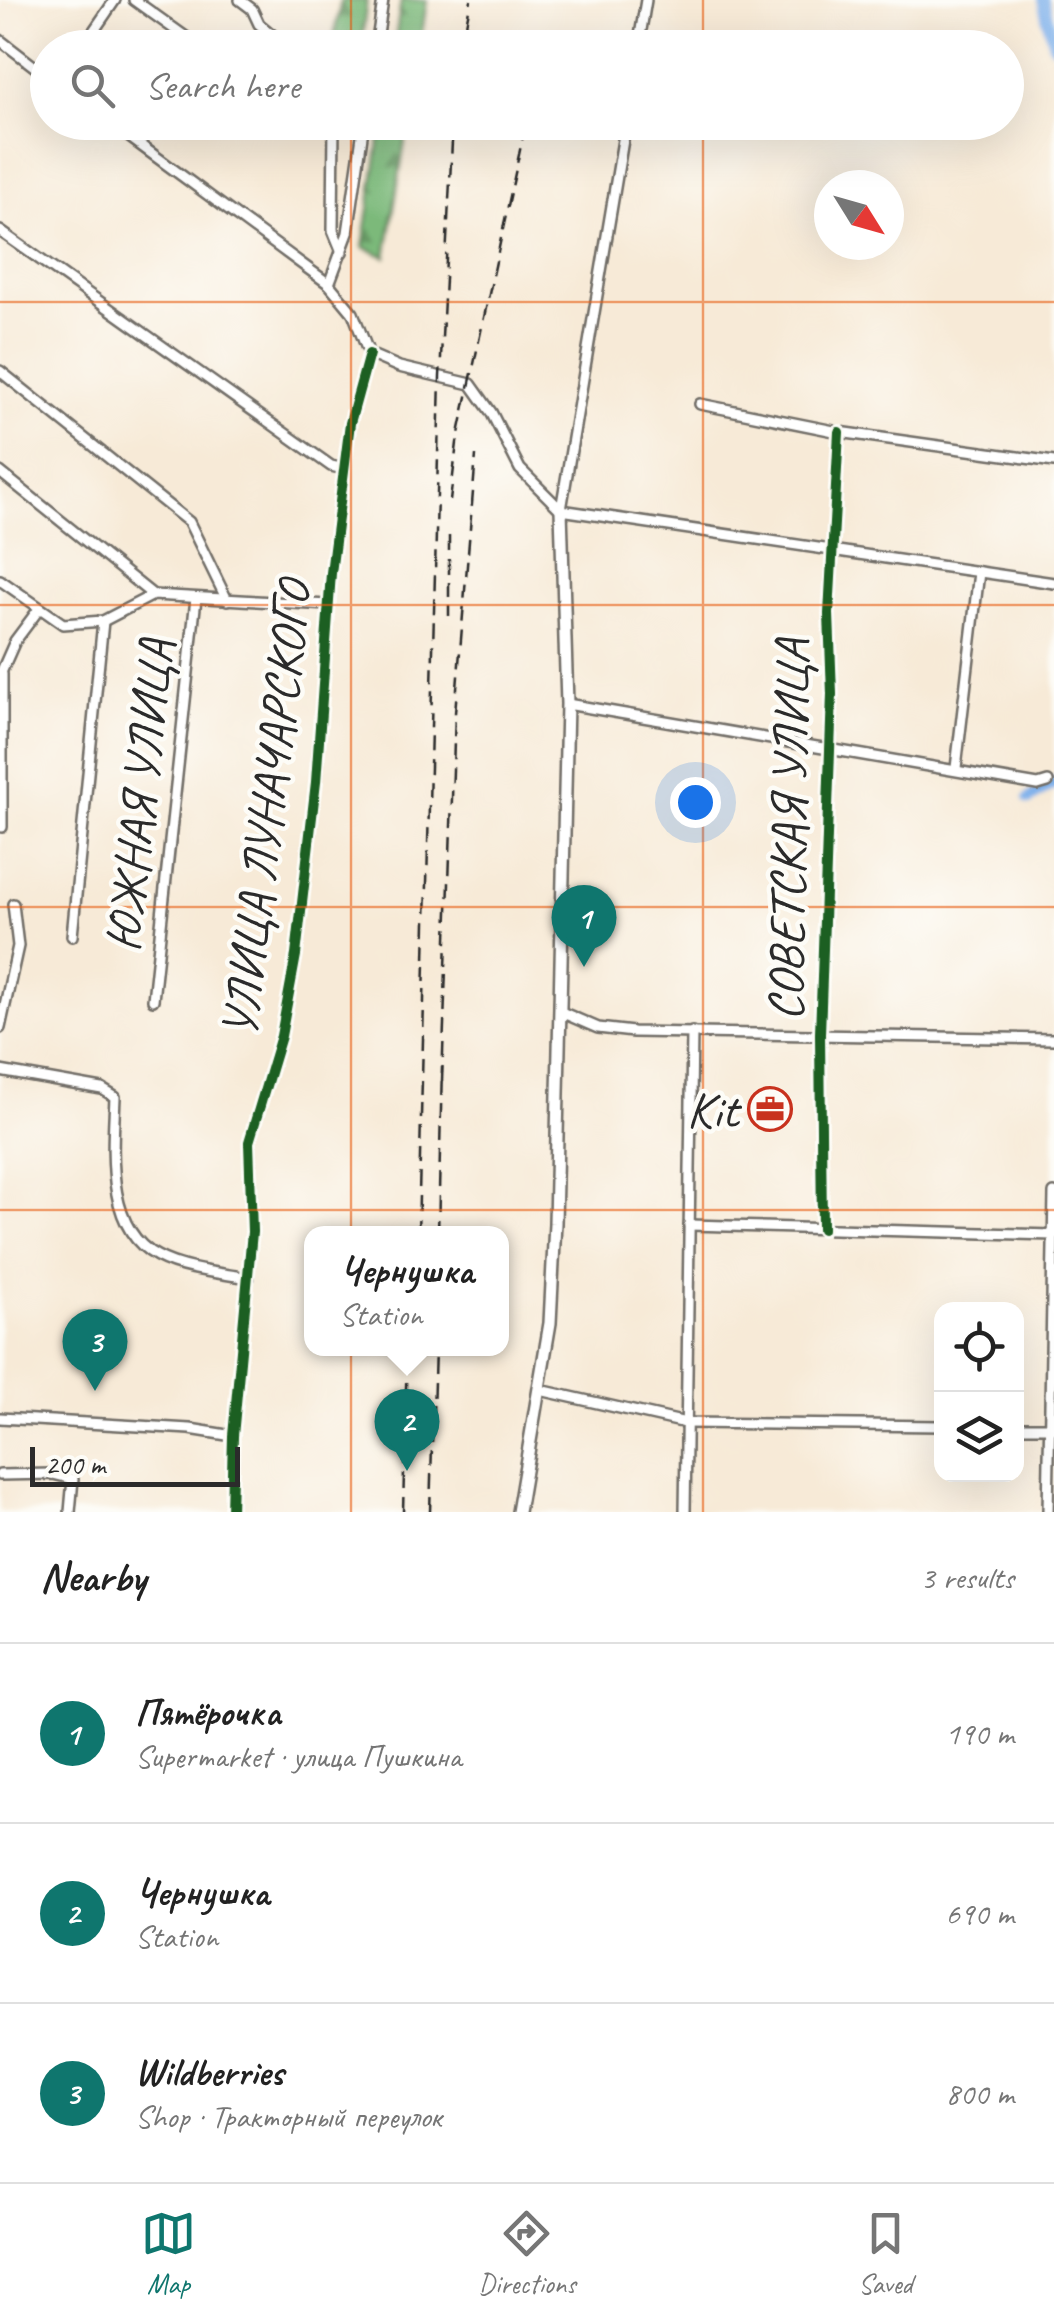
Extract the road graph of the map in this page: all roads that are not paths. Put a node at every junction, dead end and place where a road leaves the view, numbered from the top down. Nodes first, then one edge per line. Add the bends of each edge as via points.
1 (115, 0) edge
2 (134, 0) edge
3 (240, 0) edge
4 (384, 0) edge
5 (646, 0) edge
6 (94, 30) edge
7 (175, 30) edge
8 (266, 30) edge
9 (379, 30) edge
10 (641, 30) edge
11 (0, 40) edge
12 (30, 63) edge
13 (133, 140) edge
14 (334, 140) edge
15 (361, 140) edge
16 (623, 140) edge
17 (0, 232) edge
18 (343, 253) junction
19 (329, 284) junction
20 (369, 354) junction
21 (0, 371) edge
22 (700, 404) dead end
23 (839, 432) junction
24 (1054, 462) edge
25 (344, 469) junction
26 (0, 472) edge
27 (560, 510) junction
28 (831, 550) junction
29 (979, 572) junction
30 (0, 580) edge
31 (1054, 583) edge
32 (153, 594) junction
33 (196, 598) junction
34 (227, 600) junction
35 (328, 605) junction
36 (39, 609) junction
37 (103, 621) junction
38 (1, 675) edge
39 (566, 704) junction
40 (827, 747) junction
41 (956, 768) junction
42 (1048, 782) dead end
43 (2, 827) edge
44 (13, 904) dead end
45 (72, 936) dead end
46 (153, 1000) dead end
47 (561, 1012) junction
48 (0, 1028) edge
49 (692, 1032) junction
50 (820, 1034) junction
51 (1054, 1039) edge
52 (0, 1071) edge
53 (1054, 1193) edge
54 (689, 1225) junction
55 (822, 1229) junction
56 (1054, 1235) edge
57 (249, 1278) junction
58 (540, 1390) junction
59 (0, 1418) edge
60 (686, 1422) junction
61 (934, 1426) edge
62 (1024, 1427) edge
63 (1051, 1427) edge
64 (233, 1436) junction
65 (0, 1475) edge
66 (70, 1512) edge
67 (232, 1512) edge
68 (518, 1512) edge
69 (685, 1512) edge
70 (1048, 1512) edge

1 - 6 street
2 - 7 street
3 - 8 street
4 - 9 street
5 - 10 street
11 - 12 street
13 - 19 street
14 - 18 street via 333,230
15 - 18 street
16 - 27 street
17 - 25 street
18 - 19 street
19 - 20 street via 353,313
20 - 25 street, УЛИЦА ЛУНАЧАРСКОГО
20 - 27 street via 398,368 470,384 520,469
21 - 34 street via 189,522
22 - 23 street
23 - 24 street
23 - 28 street, СОВЕТСКАЯ УЛИЦА
25 - 35 street, УЛИЦА ЛУНАЧАРСКОГО
26 - 32 street
27 - 28 street
27 - 39 main road
28 - 29 street
28 - 40 street, СОВЕТСКАЯ УЛИЦА
29 - 31 street
29 - 41 street
30 - 36 street
32 - 33 street
32 - 37 street
33 - 34 street
33 - 46 street, ЮЖНАЯ УЛИЦА
34 - 35 street
35 - 57 street, УЛИЦА ЛУНАЧАРСКОГО via 296,955 281,1036 249,1142
36 - 37 street via 63,624
36 - 38 street
37 - 45 street
38 - 43 street
39 - 40 street
39 - 47 main road
40 - 41 street
40 - 50 street, СОВЕТСКАЯ УЛИЦА
41 - 42 street
44 - 48 street via 18,946
47 - 49 street via 612,1031
47 - 58 main road via 555,1223
49 - 50 street
49 - 54 street
50 - 51 street
50 - 55 street, СОВЕТСКАЯ УЛИЦА
52 - 57 street via 102,1088 115,1097 112,1154 120,1210 142,1246 160,1258
53 - 56 street
54 - 55 street
54 - 60 street
55 - 56 street
56 - 63 street
57 - 64 street, УЛИЦА ЛУНАЧАРСКОГО
58 - 60 street
58 - 68 main road
59 - 64 street
60 - 61 street
60 - 69 street
62 - 63 street
63 - 70 street
64 - 67 street, УЛИЦА ЛУНАЧАРСКОГО
65 - 66 street via 73,1479

